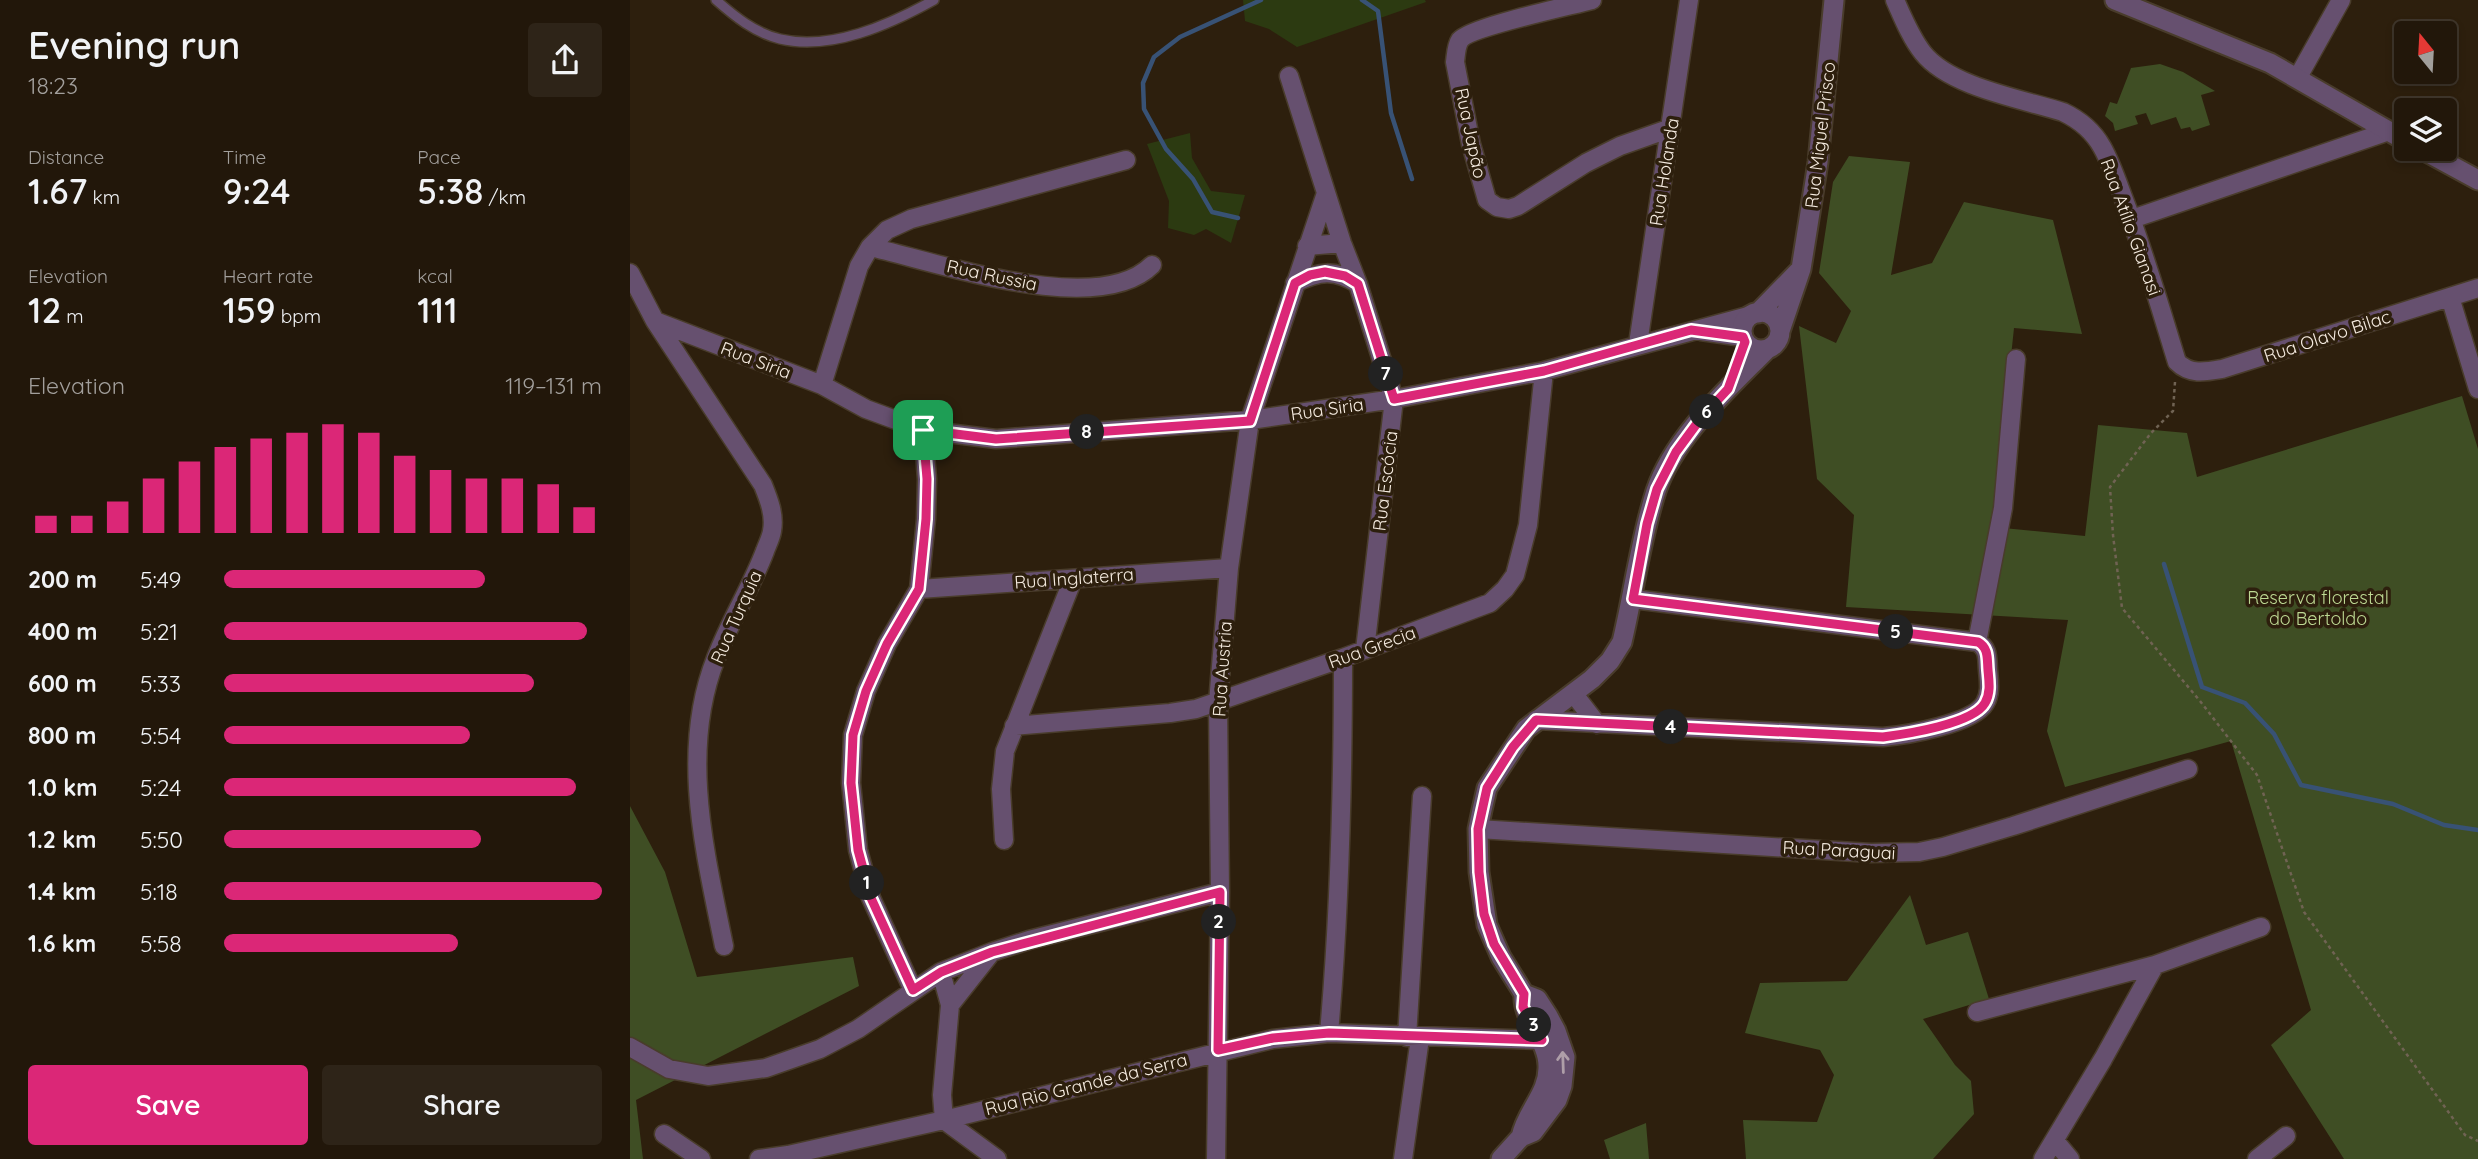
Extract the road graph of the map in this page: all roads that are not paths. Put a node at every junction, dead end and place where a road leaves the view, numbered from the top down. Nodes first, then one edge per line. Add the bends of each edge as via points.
1 (716, 0) edge
2 (934, 0) edge
3 (1592, 0) edge
4 (1689, 0) edge
5 (1834, 0) edge
6 (1895, 0) edge
7 (2115, 0) edge
8 (2341, 0) edge
9 (1289, 76) dead end
10 (2298, 77) junction
11 (1671, 128) junction
12 (2389, 131) junction
13 (2394, 134) edge
14 (1126, 160) dead end
15 (2446, 161) edge
16 (2476, 175) edge
17 (1326, 193) junction
18 (2132, 219) junction
19 (1342, 243) junction
20 (1307, 246) junction
21 (870, 247) junction
22 (1152, 265) dead end
23 (1801, 269) junction
24 (630, 273) edge
25 (1295, 283) junction
26 (1358, 284) junction
27 (2478, 288) edge
28 (2450, 297) junction
29 (1755, 314) junction
30 (654, 321) junction
31 (1691, 330) junction
32 (1780, 331) junction
33 (1744, 339) junction
34 (1638, 344) junction
35 (1767, 349) junction
36 (2016, 359) dead end
37 (2177, 362) joint
38 (1544, 371) junction
39 (822, 385) junction
40 (1728, 389) junction
41 (2478, 389) edge
42 (1394, 399) junction
43 (1250, 421) junction
44 (923, 430) junction
45 (1229, 568) junction
46 (1073, 579) junction
47 (919, 589) junction
48 (1633, 599) junction
49 (1978, 642) junction
50 (1365, 650) junction
51 (1343, 659) junction
52 (1573, 693) junction
53 (1218, 703) junction
54 (1536, 720) junction
55 (1597, 724) junction
56 (1014, 726) junction
57 (2188, 769) dead end
58 (1422, 796) dead end
59 (1478, 829) junction
60 (1004, 840) dead end
61 (1220, 892) junction
62 (2261, 927) dead end
63 (724, 946) dead end
64 (992, 952) junction
65 (2155, 965) junction
66 (941, 972) junction
67 (913, 990) junction
68 (1524, 994) junction
69 (950, 1005) junction
70 (1977, 1012) dead end
71 (1329, 1033) junction
72 (1414, 1037) junction
73 (1542, 1040) junction
74 (630, 1047) edge
75 (1218, 1050) junction
76 (944, 1119) junction
77 (664, 1134) dead end
78 (2287, 1136) dead end
79 (1521, 1137) junction
80 (2054, 1141) junction
81 (788, 1157) edge
82 (701, 1159) edge
83 (759, 1159) edge
84 (997, 1159) edge
85 (1216, 1159) edge
86 (1403, 1159) edge
87 (1501, 1159) edge
88 (2043, 1159) edge
89 (2070, 1159) edge
90 (2257, 1159) edge

1 - 2 lane via 743,23 779,38 814,42 853,34
3 - 11 street, Rua Japão via 1461,40 1455,62 1488,200 1497,207 1518,206 1608,151
4 - 11 street, Rua Holanda
5 - 23 street, Rua Miguel Prisco via 1818,162
6 - 18 street, Rua Atílio Gianasi via 1924,54 1938,67 1960,81 2063,112 2091,132 2103,148
7 - 10 street
8 - 10 street
9 - 17 street, Rua Escócia
10 - 12 street
11 - 34 street, Rua Holanda
12 - 13 street
12 - 18 street
14 - 21 street via 911,219 887,230
15 - 16 street
17 - 19 street, Rua Escócia
17 - 20 street, Rua Austria
18 - 37 street, Rua Atílio Gianasi
19 - 20 street
19 - 26 street, Rua Escócia
20 - 25 street, Rua Austria
21 - 22 street, Rua Russia via 1050,287 1126,283
21 - 39 street via 859,266
23 - 29 street, Rua Miguel Prisco
23 - 32 street, Rua Miguel Prisco
24 - 30 street
25 - 26 street via 1325,272
25 - 43 street, Rua Austria
26 - 42 street, Rua Escócia
27 - 28 street, Rua Olavo Bilac
28 - 37 street, Rua Olavo Bilac via 2222,369 2193,372
28 - 41 street
29 - 31 street, Rua Siria
29 - 32 street via 1771,315
29 - 33 street, Rua Miguel Prisco via 1744,324
30 - 39 street, Rua Siria
30 - 63 street, Rua Turquia via 763,485 772,506 772,531 756,574 715,658 696,753 702,839
31 - 33 street, Rua Siria
31 - 34 street, Rua Siria
32 - 35 street, Rua Miguel Prisco
33 - 35 street via 1755,349
33 - 40 street, Rua Miguel Prisco
34 - 38 street, Rua Siria
35 - 40 street, Rua Miguel Prisco
36 - 49 street via 2003,508
38 - 42 street, Rua Siria
38 - 50 street, Rua Grecia via 1528,525 1515,575 1490,603
39 - 44 street, Rua Siria via 866,409
40 - 48 street, Rua Miguel Prisco via 1676,452 1657,489
42 - 43 street, Rua Siria
42 - 50 street, Rua Escócia
43 - 44 street, Rua Siria via 996,439
43 - 45 street, Rua Austria
44 - 47 street via 926,519
45 - 46 street, Rua Inglaterra
45 - 53 street, Rua Austria
46 - 47 street, Rua Inglaterra
46 - 56 street
47 - 67 street via 866,691 853,735 851,783 858,850 871,898
48 - 49 street
48 - 52 street, Rua Miguel Prisco via 1622,642 1610,661
49 - 55 street via 1987,654 1985,703 1974,713 1905,735
50 - 51 street, Rua Grecia
51 - 53 street, Rua Grecia
51 - 71 street via 1343,789
52 - 54 street, Rua Miguel Prisco
52 - 55 street
53 - 56 street, Rua Grecia via 1170,713
53 - 61 street, Rua Austria
54 - 55 street
54 - 59 street, Rua Miguel Prisco via 1487,788
56 - 60 street via 1005,751 1001,789
57 - 59 street, Rua Paraguai via 1919,852
58 - 72 street
59 - 68 street, Rua Miguel Prisco via 1484,914 1501,957
61 - 64 street
61 - 75 street, Rua Austria
62 - 65 street
64 - 66 street
64 - 69 street
65 - 70 street
65 - 80 street
66 - 67 street
66 - 69 street
67 - 74 street via 858,1029 820,1049 765,1068 708,1076 669,1069
68 - 73 street, Rua Miguel Prisco via 1523,1007
79 -> 68 street, Rua Miguel Prisco via 1532,1132 1557,1100 1565,1066 1562,1046 1548,1016 1537,999
69 - 76 street
71 - 72 street, Rua Rio Grande da Serra
71 - 75 street, Rua Rio Grande da Serra via 1273,1038
72 - 73 street, Rua Rio Grande da Serra
72 - 86 street
73 - 79 street, Rua Miguel Prisco via 1548,1059 1547,1081 1523,1124
75 - 76 street, Rua Rio Grande da Serra
75 - 85 street, Rua Austria
76 - 81 street, Rua Rio Grande da Serra
76 - 84 street
77 - 82 street
78 - 90 street
79 - 87 street, Rua Miguel Prisco
80 - 88 street
80 - 89 street
81 - 83 street, Rua Rio Grande da Serra

